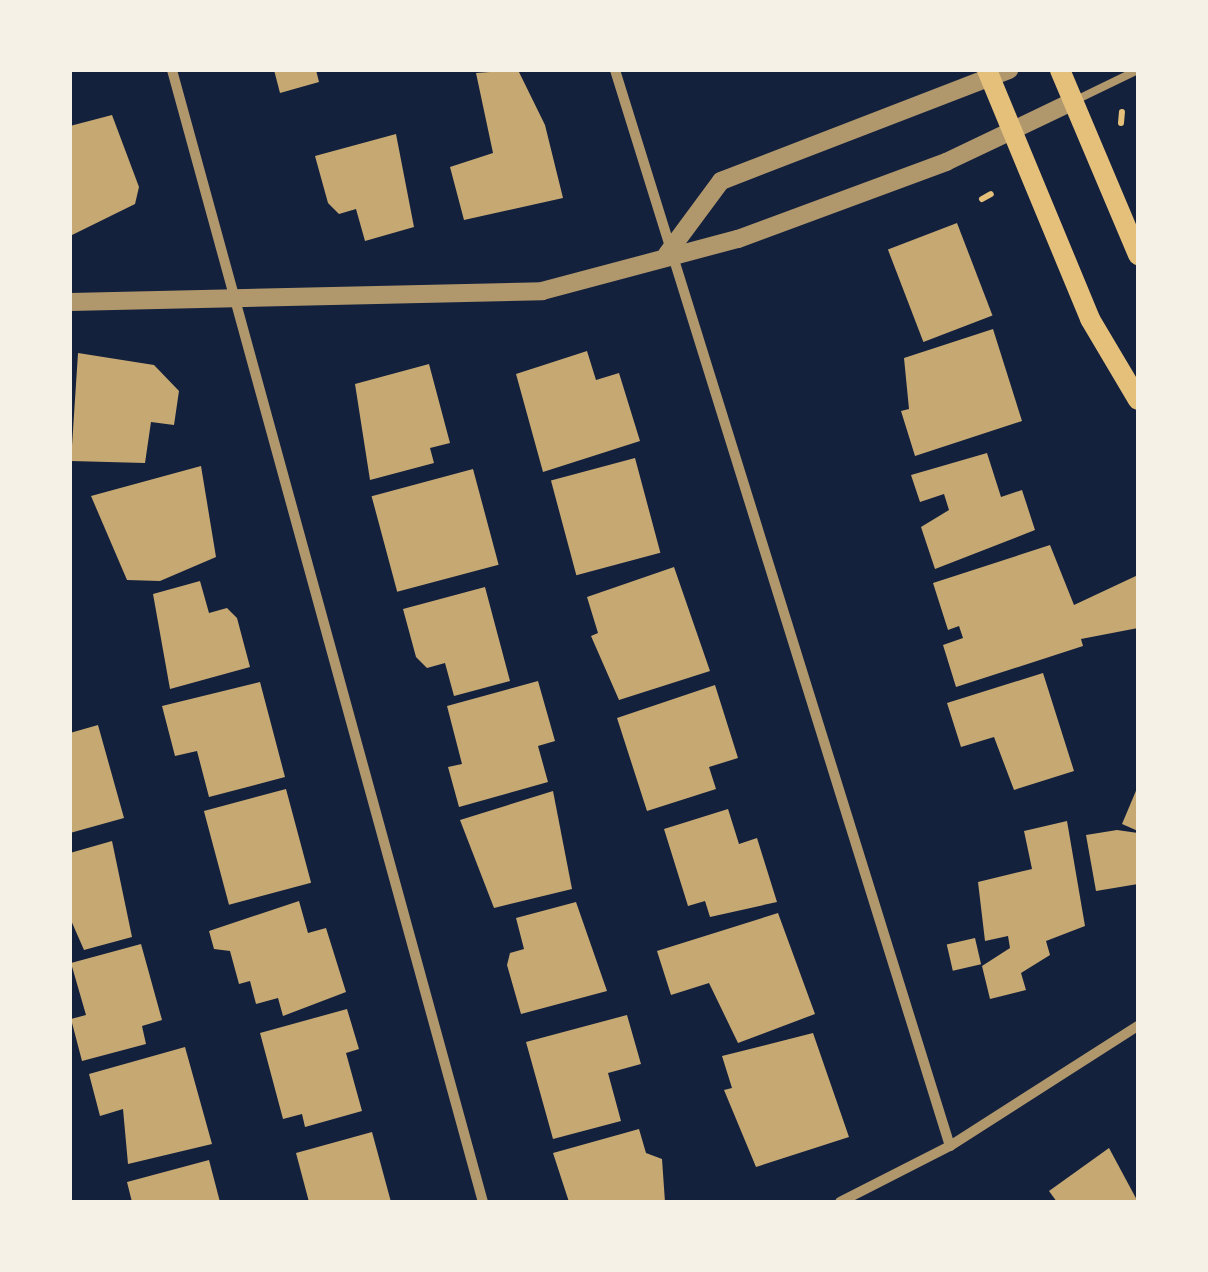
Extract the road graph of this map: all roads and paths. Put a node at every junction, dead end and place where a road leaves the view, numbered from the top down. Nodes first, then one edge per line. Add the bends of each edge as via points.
1 (172, 70) edge
2 (615, 70) edge
3 (1060, 70) edge
4 (1138, 70) edge
5 (995, 72) edge
6 (1072, 102) junction
7 (1122, 112) dead end
8 (1120, 123) dead end
9 (1010, 132) junction
10 (991, 194) dead end
11 (982, 198) dead end
12 (667, 254) junction
13 (1138, 255) edge
14 (235, 296) junction
15 (70, 302) edge
16 (1138, 400) edge
17 (1138, 1026) edge
18 (950, 1146) junction
19 (482, 1202) edge
20 (840, 1202) edge

1 - 14 street
2 - 12 street
3 - 6 main road
4 - 6 lane
5 - 9 main road
5 - 12 street via 721,181
6 - 9 street
6 - 13 main road
7 - 8 path
9 - 12 street via 738,239
9 - 16 main road via 1090,319
10 - 11 path
12 - 14 street via 542,291
12 - 18 street
14 - 15 street
14 - 19 street
17 - 18 street
18 - 20 street

